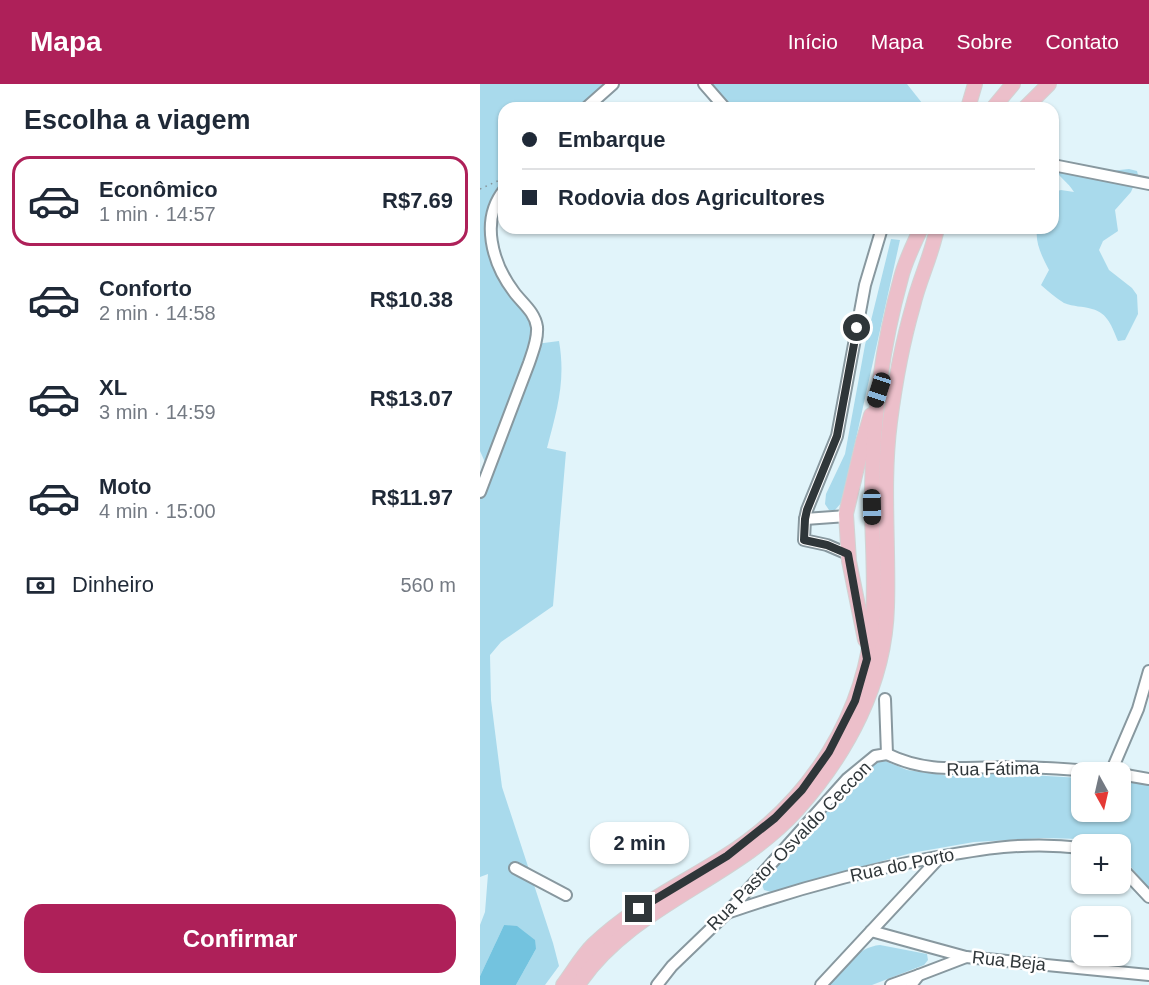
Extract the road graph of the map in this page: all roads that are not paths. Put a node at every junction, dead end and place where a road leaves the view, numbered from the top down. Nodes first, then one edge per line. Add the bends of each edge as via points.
1 (613, 84) edge
2 (704, 84) edge
3 (975, 84) edge
4 (1013, 84) edge
5 (1049, 84) edge
6 (593, 102) edge
7 (720, 102) edge
8 (970, 102) edge
9 (998, 102) edge
10 (1031, 102) edge
11 (1059, 166) edge
12 (1149, 184) edge
13 (498, 199) edge
14 (880, 234) edge
15 (918, 234) edge
16 (937, 234) edge
17 (879, 390) junction
18 (480, 492) edge
19 (847, 516) junction
20 (805, 519) junction
21 (848, 554) junction
22 (867, 659) junction
23 (1149, 671) edge
24 (885, 699) dead end
25 (887, 754) junction
26 (1115, 762) edge
27 (1071, 770) edge
28 (1131, 776) edge
29 (1149, 779) edge
30 (1071, 848) edge
31 (940, 856) junction
32 (515, 868) dead end
33 (1131, 878) edge
34 (566, 895) dead end
35 (1149, 897) edge
36 (727, 913) junction
37 (871, 931) junction
38 (966, 957) junction
39 (919, 975) junction
40 (1149, 975) edge
41 (563, 985) edge
42 (578, 985) edge
43 (657, 985) edge
44 (821, 985) edge
45 (891, 985) edge
46 (911, 985) edge

1 - 6 street
2 - 7 street
3 - 8 main road
4 - 9 main road
5 - 10 main road
11 - 12 street
13 - 18 street via 492,210 492,246 504,278 528,307 537,330 536,344
14 - 20 street via 865,285 837,436
15 - 17 main road via 901,276
16 - 42 main road via 912,307 896,377 885,474 887,610 876,680 854,729 795,812 760,843 668,902 622,937
17 - 19 main road
17 - 22 main road via 872,488 873,616
19 - 20 street
19 - 21 main road
20 - 21 street via 804,540
21 - 22 main road
22 - 41 main road via 851,710 829,752 802,790 775,818 727,856 650,902 609,932 592,946
23 - 26 street
24 - 25 street, Rua Pastor Osvaldo Ceccon
25 - 27 street, Rua Fátima via 939,770
25 - 36 street, Rua Pastor Osvaldo Ceccon via 875,756 847,780
28 - 29 street
30 - 31 street, Rua do Porto via 1010,845
31 - 36 street, Rua do Porto via 806,887
31 - 37 street
32 - 34 street
33 - 35 street
36 - 43 street, Rua Pastor Osvaldo Ceccon
37 - 38 street, Rua Beja
37 - 44 street
38 - 39 street
38 - 40 street, Rua Beja
39 - 45 street
39 - 46 street

